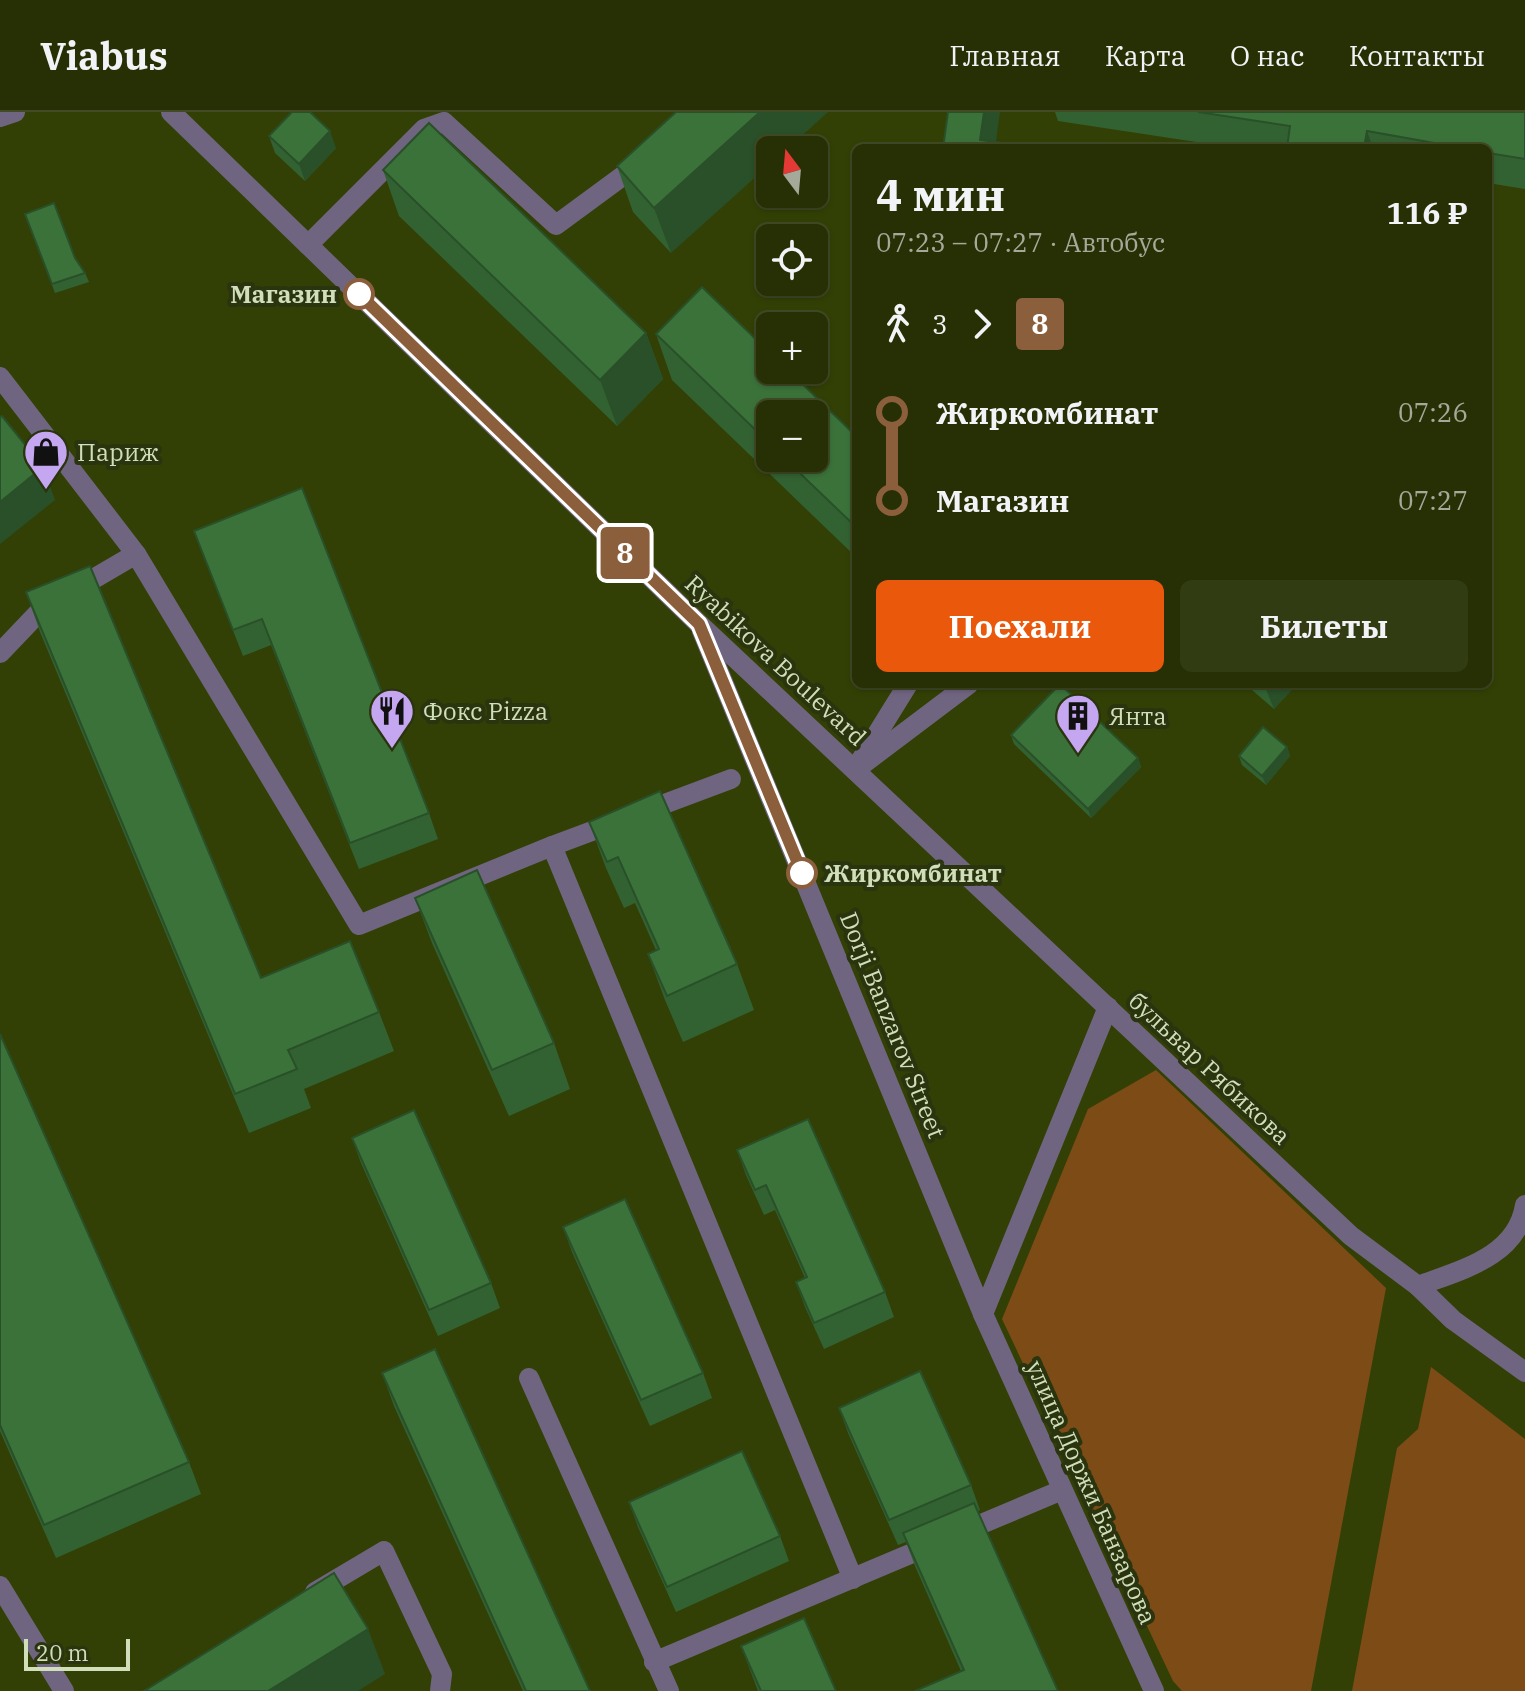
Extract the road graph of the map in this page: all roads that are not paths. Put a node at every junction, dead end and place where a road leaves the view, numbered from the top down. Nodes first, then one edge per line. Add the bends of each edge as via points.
1 (15, 112) edge
2 (171, 112) edge
3 (0, 117) edge
4 (656, 152) edge
5 (308, 245) junction
6 (0, 377) edge
7 (136, 554) junction
8 (699, 624) junction
9 (0, 653) edge
10 (906, 688) edge
11 (964, 688) edge
12 (855, 770) junction
13 (731, 779) dead end
14 (552, 846) junction
15 (1108, 1007) junction
16 (1525, 1205) edge
17 (1418, 1286) junction
18 (983, 1314) junction
19 (1525, 1372) edge
20 (529, 1378) dead end
21 (1062, 1490) junction
22 (853, 1579) junction
23 (2, 1596) edge
24 (291, 1606) edge
25 (654, 1662) junction
26 (64, 1691) edge
27 (440, 1691) edge
28 (669, 1691) edge
29 (1154, 1691) edge

1 - 3 street
2 - 5 street, Ryabikova Boulevard
4 - 5 street via 556,225 444,122 424,129
5 - 8 street, Ryabikova Boulevard
6 - 7 street
7 - 9 street via 42,609
7 - 14 street via 359,925
8 - 12 street, Ryabikova Boulevard
8 - 18 street, Dorji Banzarov Street
10 - 12 street
11 - 12 street
12 - 15 street, Ryabikova Boulevard
13 - 14 street
14 - 22 street
15 - 17 street, бульвар Рябикова via 1351,1236
15 - 18 street, бульвар Рябикова
16 - 17 street via 1523,1219 1492,1258
17 - 19 street, бульвар Рябикова via 1453,1320
18 - 21 street, улица Доржи Банзарова
20 - 25 street
21 - 22 street
21 - 29 street, улица Доржи Банзарова
22 - 25 street
23 - 26 street
24 - 27 street via 384,1551 442,1674
25 - 28 street

